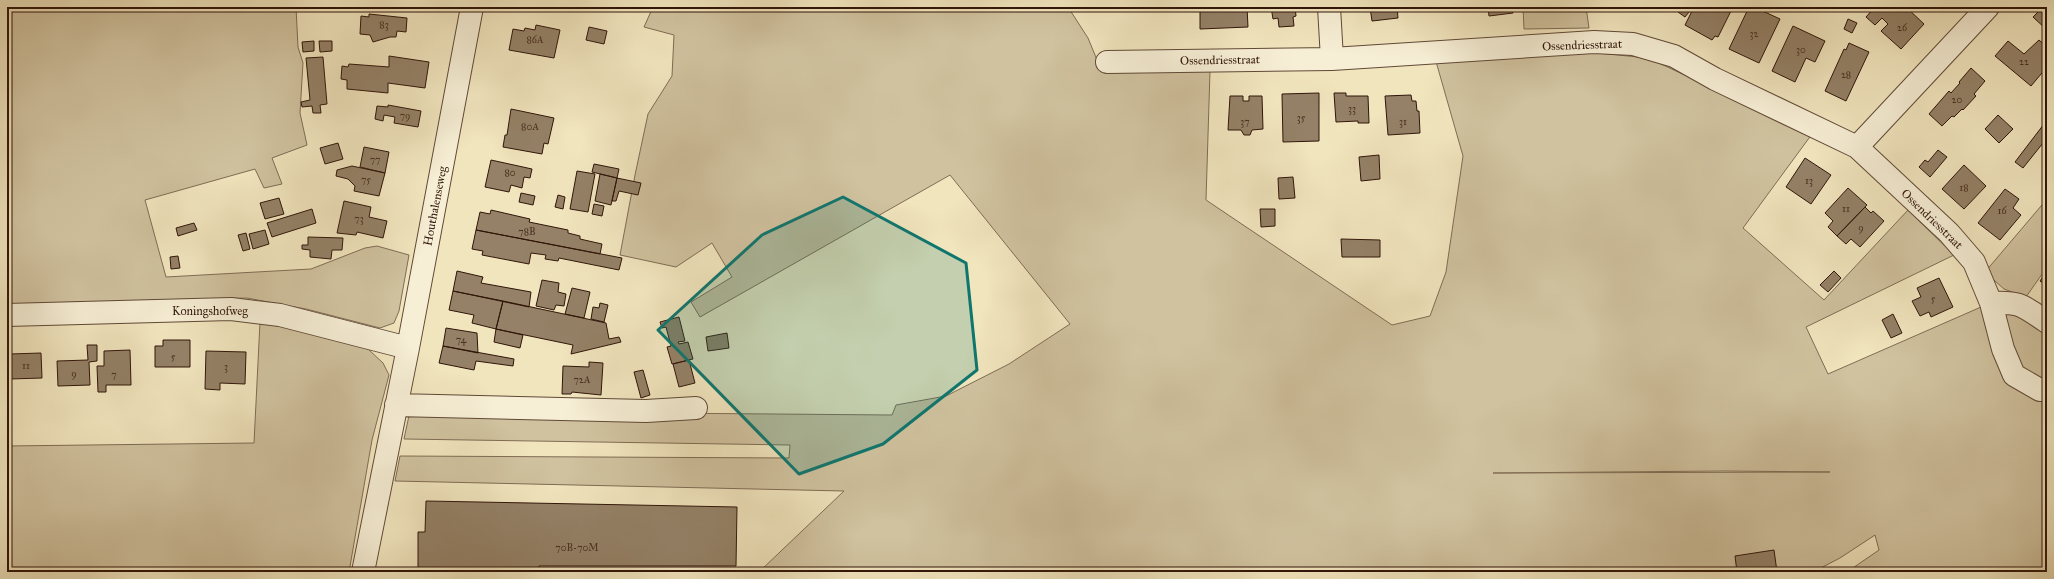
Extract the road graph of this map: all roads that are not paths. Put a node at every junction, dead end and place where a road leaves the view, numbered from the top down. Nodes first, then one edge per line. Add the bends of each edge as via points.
1 (472, 7) edge
2 (1329, 7) edge
3 (1988, 7) edge
4 (1332, 59) junction
5 (1107, 62) dead end
6 (1857, 148) junction
7 (1991, 303) junction
8 (7, 315) edge
9 (2047, 322) edge
10 (408, 348) junction
11 (2047, 390) edge
12 (396, 405) junction
13 (696, 408) dead end
14 (363, 572) edge

1 - 10 street, Houthalenseweg
2 - 4 street
3 - 6 street
4 - 5 street, Ossendriesstraat
4 - 6 street, Ossendriesstraat via 1594,42 1633,44 1674,56 1715,79
6 - 7 street, Ossendriesstraat via 1949,233 1974,262
7 - 9 street via 2011,302 2025,307
7 - 11 street, Ossendriesstraat via 2003,349 2014,375 2040,390
8 - 10 street, Koningshofweg via 231,309 280,315
10 - 12 street, Houthalenseweg
12 - 13 street via 646,412
12 - 14 street, Houthalenseweg

